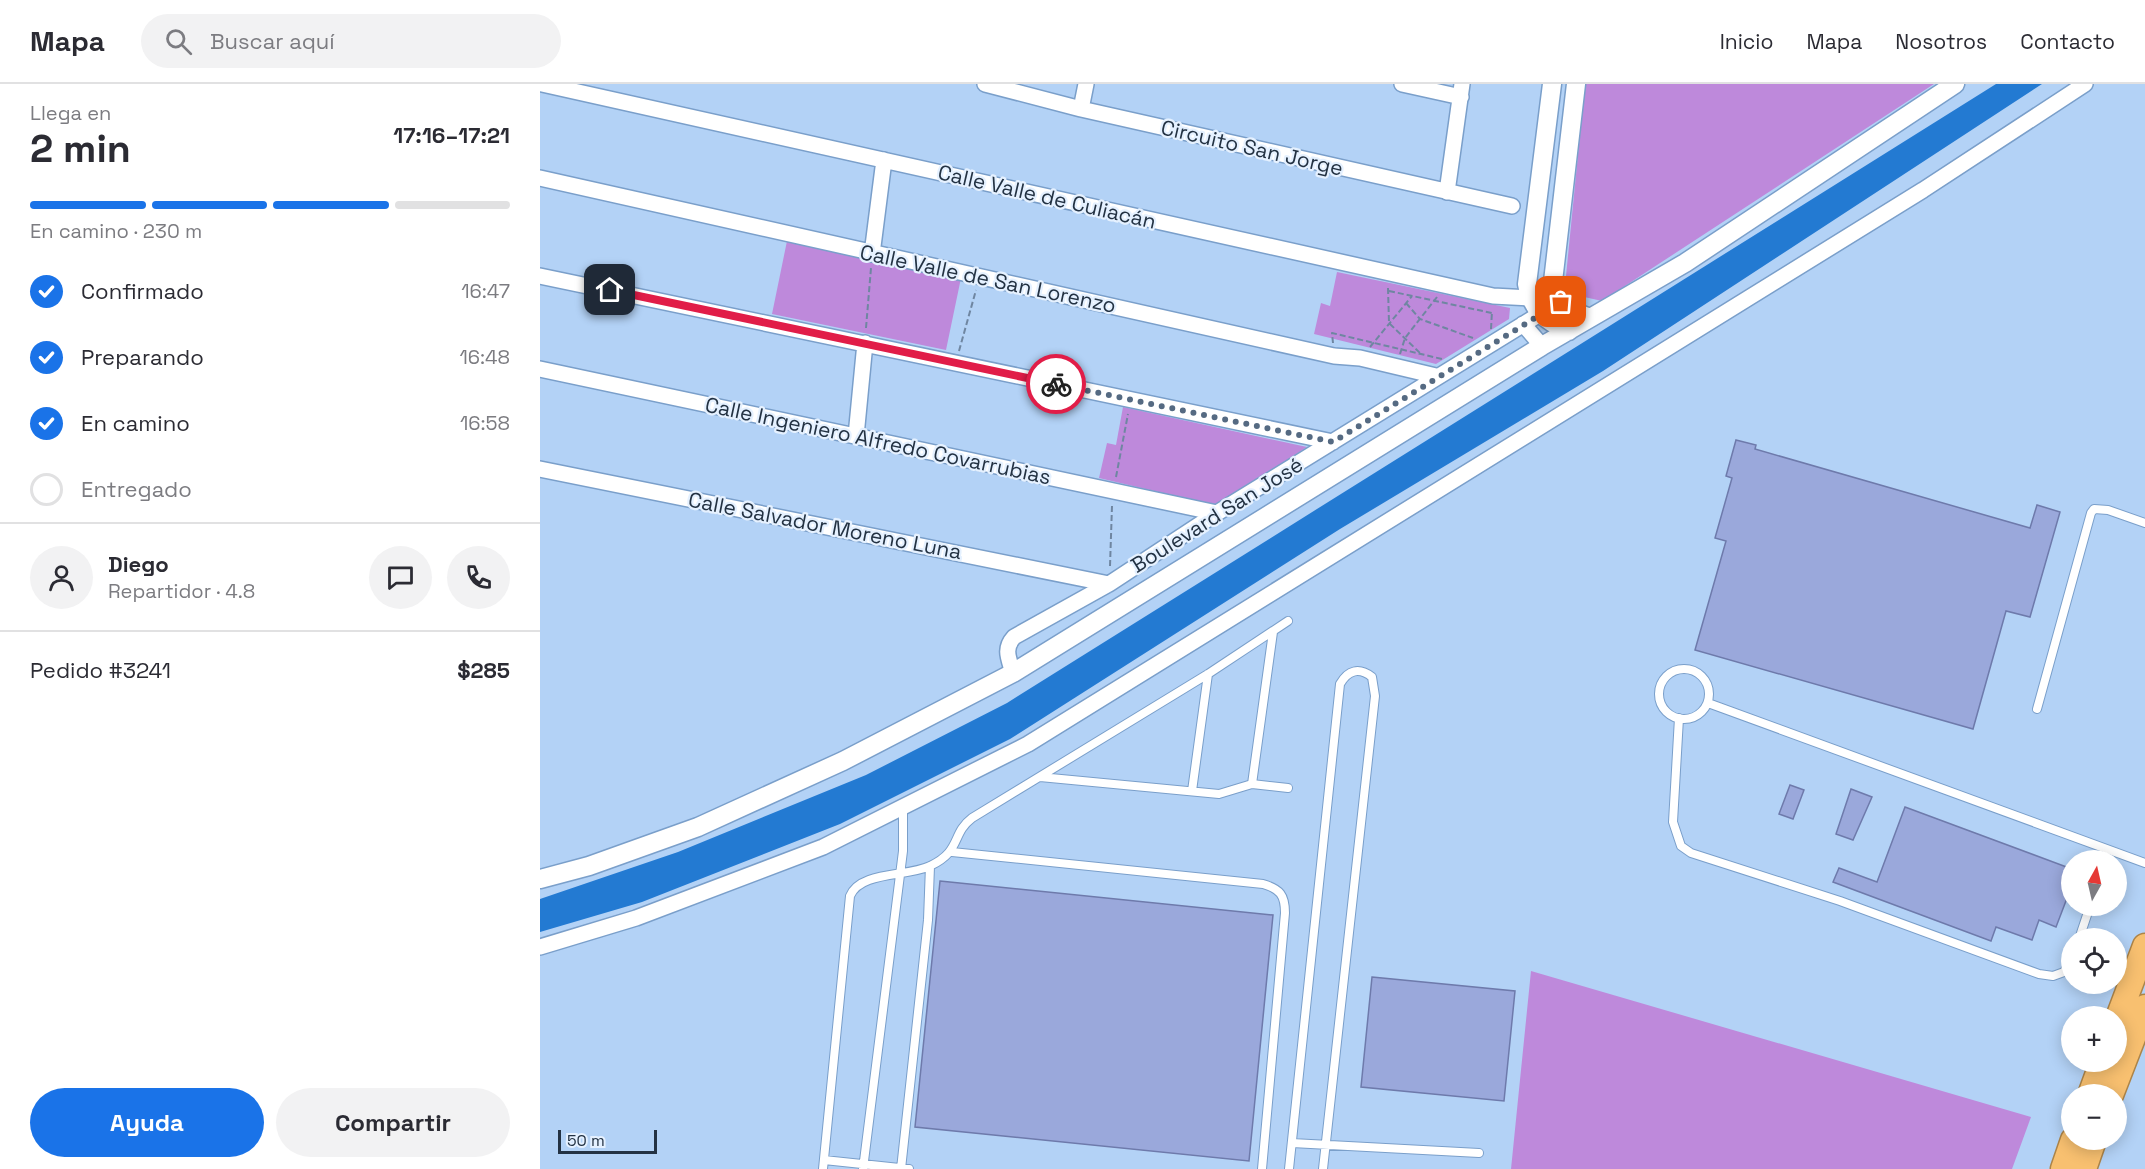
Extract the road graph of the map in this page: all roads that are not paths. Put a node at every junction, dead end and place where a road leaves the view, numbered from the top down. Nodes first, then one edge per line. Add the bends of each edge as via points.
1 (542, 84) edge
2 (989, 84) edge
3 (1086, 84) edge
4 (1402, 84) edge
5 (1552, 84) edge
6 (1576, 84) edge
7 (1955, 84) edge
8 (2085, 84) edge
9 (1462, 91) edge
10 (1081, 109) junction
11 (884, 160) junction
12 (540, 178) edge
13 (1447, 192) junction
14 (1512, 206) dead end
15 (872, 254) junction
16 (540, 276) edge
17 (1556, 296) junction
18 (1530, 298) junction
19 (1540, 314) junction
20 (1590, 318) junction
21 (1523, 324) junction
22 (1569, 331) junction
23 (865, 343) junction
24 (1542, 346) junction
25 (540, 369) edge
26 (1436, 376) junction
27 (856, 436) junction
28 (1333, 442) junction
29 (540, 469) edge
30 (1217, 513) junction
31 (2145, 524) edge
32 (1109, 584) junction
33 (1288, 621) dead end
34 (1273, 632) junction
35 (1013, 673) junction
36 (1208, 674) junction
37 (1708, 703) junction
38 (2037, 709) dead end
39 (1679, 718) junction
40 (1040, 777) junction
41 (1252, 784) junction
42 (1288, 788) dead end
43 (1192, 791) junction
44 (903, 809) junction
45 (2107, 850) edge
46 (952, 852) junction
47 (2127, 857) edge
48 (2145, 863) edge
49 (930, 866) junction
50 (900, 875) junction
51 (540, 879) edge
52 (2145, 946) edge
53 (540, 947) edge
54 (2061, 973) edge
55 (2122, 1006) edge
56 (2145, 1007) edge
57 (2115, 1084) edge
58 (1292, 1143) junction
59 (1326, 1145) junction
60 (2070, 1150) edge
61 (2091, 1150) edge
62 (1479, 1153) dead end
63 (824, 1165) edge
64 (863, 1167) edge
65 (902, 1169) edge
66 (909, 1169) edge
67 (1262, 1169) edge
68 (1289, 1169) edge
69 (1323, 1169) edge
70 (2063, 1169) edge
71 (2084, 1169) edge

1 - 11 street, Calle Valle de Culiacán
2 - 10 street, Circuito San Jorge
3 - 10 street
4 - 9 street
5 - 18 street via 1527,284
6 - 17 street
7 - 20 street via 1685,263
8 - 44 street via 1903,203 1028,744
9 - 13 street
10 - 13 street, Circuito San Jorge
11 - 15 street
11 - 18 street, Calle Valle de Culiacán via 1493,296
12 - 15 street, Calle Valle de San Lorenzo
13 - 14 street, Circuito San Jorge
15 - 26 street, Calle Valle de San Lorenzo
16 - 23 street
17 - 18 street, Calle Valle de Culiacán
17 - 19 street, Boulevard San José
17 - 20 street
18 - 19 street
19 - 21 street, Boulevard San José
19 - 22 street
20 - 22 street
21 - 24 street
21 - 26 street, Boulevard San José
22 - 24 street
23 - 27 street
23 - 28 street
24 - 35 street
25 - 27 street, Calle Ingeniero Alfredo Covarrubias
26 - 28 street, Boulevard San José
27 - 30 street, Calle Ingeniero Alfredo Covarrubias
28 - 30 street, Boulevard San José
29 - 32 street, Calle Salvador Moreno Luna
30 - 32 street, Boulevard San José
31 - 38 lane via 2108,510 2094,509 2091,513
32 - 35 street, Boulevard San José via 1014,638 1008,644 1007,654
33 - 34 lane
34 - 36 lane
34 - 41 lane
35 - 51 street via 843,761 699,827
36 - 40 lane
36 - 43 lane
37 - 39 lane via 1696,716
37 - 39 lane via 1704,678 1689,669 1672,672 1661,685 1660,702
37 - 45 lane
39 - 54 lane via 1673,822 1681,846 1690,853 1840,901 2039,974
40 - 43 lane
40 - 46 lane via 966,823
41 - 42 lane
41 - 43 lane via 1219,794
44 - 50 lane
44 - 53 street via 824,847 725,886
46 - 49 lane
46 - 67 lane via 1263,884 1280,891 1285,913
47 - 48 lane
49 - 50 lane
49 - 65 lane
50 - 63 lane via 863,880 850,896
50 - 64 lane
52 - 55 highway
56 - 57 highway
58 - 59 lane
58 - 59 lane via 1340,684 1354,670 1372,677 1375,696
58 - 68 lane
59 - 62 lane
59 - 69 lane
60 - 70 highway
61 - 71 highway
63 - 64 lane
64 - 65 lane
65 - 66 lane

